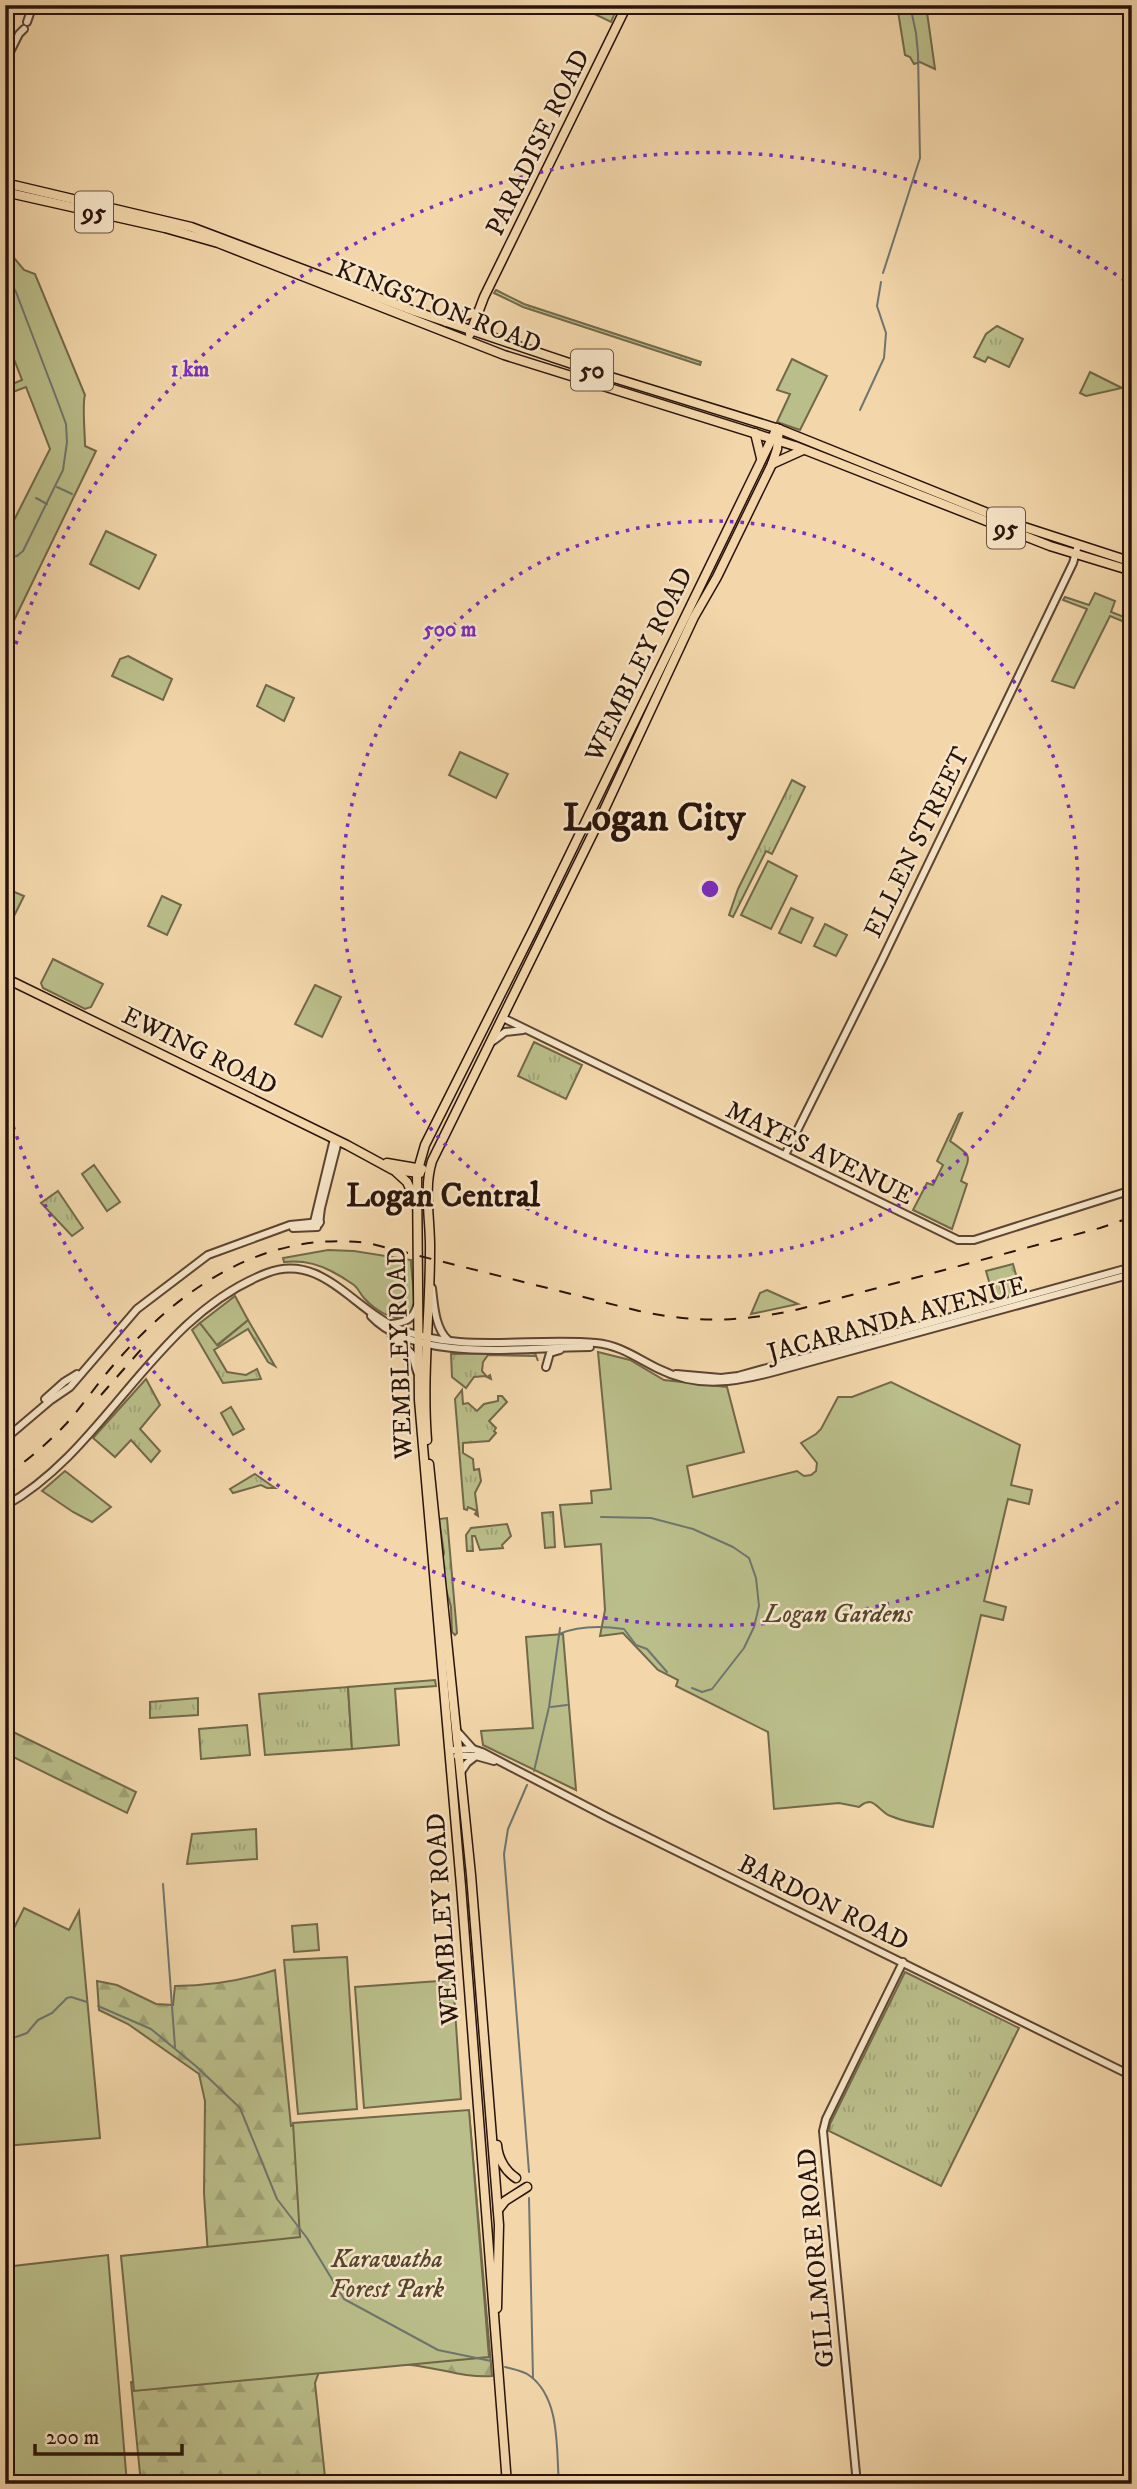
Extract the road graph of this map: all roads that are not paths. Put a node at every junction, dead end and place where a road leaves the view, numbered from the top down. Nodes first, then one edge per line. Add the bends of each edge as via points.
1 (33, 5) edge
2 (627, 5) edge
3 (5, 62) edge
4 (5, 183) edge
5 (5, 192) edge
6 (476, 312) junction
7 (446, 322) junction
8 (469, 330) junction
9 (483, 334) junction
10 (465, 339) junction
11 (778, 428) junction
12 (755, 433) junction
13 (775, 439) junction
14 (803, 450) junction
15 (761, 458) junction
16 (772, 464) junction
17 (1077, 550) junction
18 (1132, 562) edge
19 (1132, 571) edge
20 (5, 978) edge
21 (493, 1011) junction
22 (503, 1018) junction
23 (529, 1031) junction
24 (489, 1045) junction
25 (336, 1140) junction
26 (425, 1145) junction
27 (785, 1155) junction
28 (392, 1167) junction
29 (417, 1170) junction
30 (429, 1171) junction
31 (1132, 1190) edge
32 (415, 1204) junction
33 (1132, 1267) edge
34 (430, 1272) junction
35 (1132, 1274) edge
36 (418, 1302) junction
37 (387, 1326) junction
38 (422, 1340) junction
39 (450, 1340) junction
40 (590, 1347) junction
41 (619, 1349) junction
42 (546, 1367) dead end
43 (417, 1372) junction
44 (671, 1374) junction
45 (5, 1436) edge
46 (5, 1506) edge
47 (456, 1730) junction
48 (455, 1752) junction
49 (474, 1753) junction
50 (460, 1773) junction
51 (903, 1962) junction
52 (484, 2042) junction
53 (1132, 2076) edge
54 (516, 2178) dead end
55 (527, 2187) dead end
56 (498, 2210) junction
57 (497, 2357) junction
58 (507, 2484) edge
59 (857, 2484) edge

1 - 3 street
2 - 6 main road, PARADISE ROAD
4 - 7 main road, KINGSTON ROAD / 95 via 191,227
5 - 10 main road, KINGSTON ROAD / 95 via 218,243
6 - 7 main road
6 - 8 main road, PARADISE ROAD
6 - 9 main road
7 - 8 main road, KINGSTON ROAD / 95
8 - 9 main road, KINGSTON ROAD / 50
8 - 10 main road, PARADISE ROAD
9 - 11 main road, KINGSTON ROAD / 50
10 - 12 main road, KINGSTON ROAD / 50
11 - 13 main road, WEMBLEY ROAD
11 - 17 main road, KINGSTON ROAD / 95
12 - 13 main road, KINGSTON ROAD / 95
12 - 15 main road
13 - 14 main road, KINGSTON ROAD / 95
13 - 15 main road, WEMBLEY ROAD
13 - 16 main road, WEMBLEY ROAD
14 - 16 main road
14 - 17 main road, KINGSTON ROAD / 95
15 - 21 main road, WEMBLEY ROAD
16 - 22 main road, WEMBLEY ROAD
17 - 18 main road, KINGSTON ROAD / 95
17 - 19 main road, KINGSTON ROAD / 95
17 - 27 street, ELLEN STREET
20 - 25 main road, EWING ROAD
21 - 22 main road
21 - 26 main road, WEMBLEY ROAD
22 - 23 street, MAYES AVENUE
22 - 24 main road, WEMBLEY ROAD
23 - 24 street via 508,1031
23 - 27 street, MAYES AVENUE
24 - 30 main road, WEMBLEY ROAD
25 - 28 main road, EWING ROAD
25 - 45 street via 317,1224 252,1240 194,1267 137,1309 67,1385
26 - 28 main road via 412,1160
26 - 29 main road, WEMBLEY ROAD
27 - 31 street, MAYES AVENUE via 963,1241
28 - 29 main road, EWING ROAD
28 - 32 main road via 407,1182
29 - 30 main road, EWING ROAD
29 - 32 main road, WEMBLEY ROAD
30 - 34 main road, WEMBLEY ROAD
32 - 36 main road, WEMBLEY ROAD
33 - 44 street, JACARANDA AVENUE via 738,1376
34 - 38 main road, WEMBLEY ROAD
34 - 39 street via 439,1325
35 - 44 street, JACARANDA AVENUE via 736,1381 697,1381
36 - 37 street via 411,1318
36 - 38 main road, WEMBLEY ROAD
37 - 38 street via 397,1336
37 - 43 street via 412,1354
37 - 46 street via 328,1279 306,1270 278,1270 236,1288 174,1336 57,1469
38 - 39 street, JACARANDA AVENUE
38 - 40 street, JACARANDA AVENUE via 468,1348
38 - 43 main road, WEMBLEY ROAD
38 - 47 main road, WEMBLEY ROAD
39 - 41 street, JACARANDA AVENUE via 561,1341
40 - 41 street, JACARANDA AVENUE
40 - 42 street via 555,1350
41 - 44 street, JACARANDA AVENUE
43 - 48 main road, WEMBLEY ROAD
47 - 48 main road, WEMBLEY ROAD
47 - 49 street
48 - 49 street, BARDON ROAD
48 - 50 main road, WEMBLEY ROAD
48 - 57 main road, WEMBLEY ROAD
49 - 50 street
49 - 51 street, BARDON ROAD
50 - 52 main road, WEMBLEY ROAD
51 - 53 street, BARDON ROAD
51 - 59 street, GILLMORE ROAD via 823,2131
52 - 54 main road via 492,2077 498,2153
52 - 56 main road, WEMBLEY ROAD
55 - 56 main road
56 - 57 main road, WEMBLEY ROAD
57 - 58 main road, WEMBLEY ROAD

